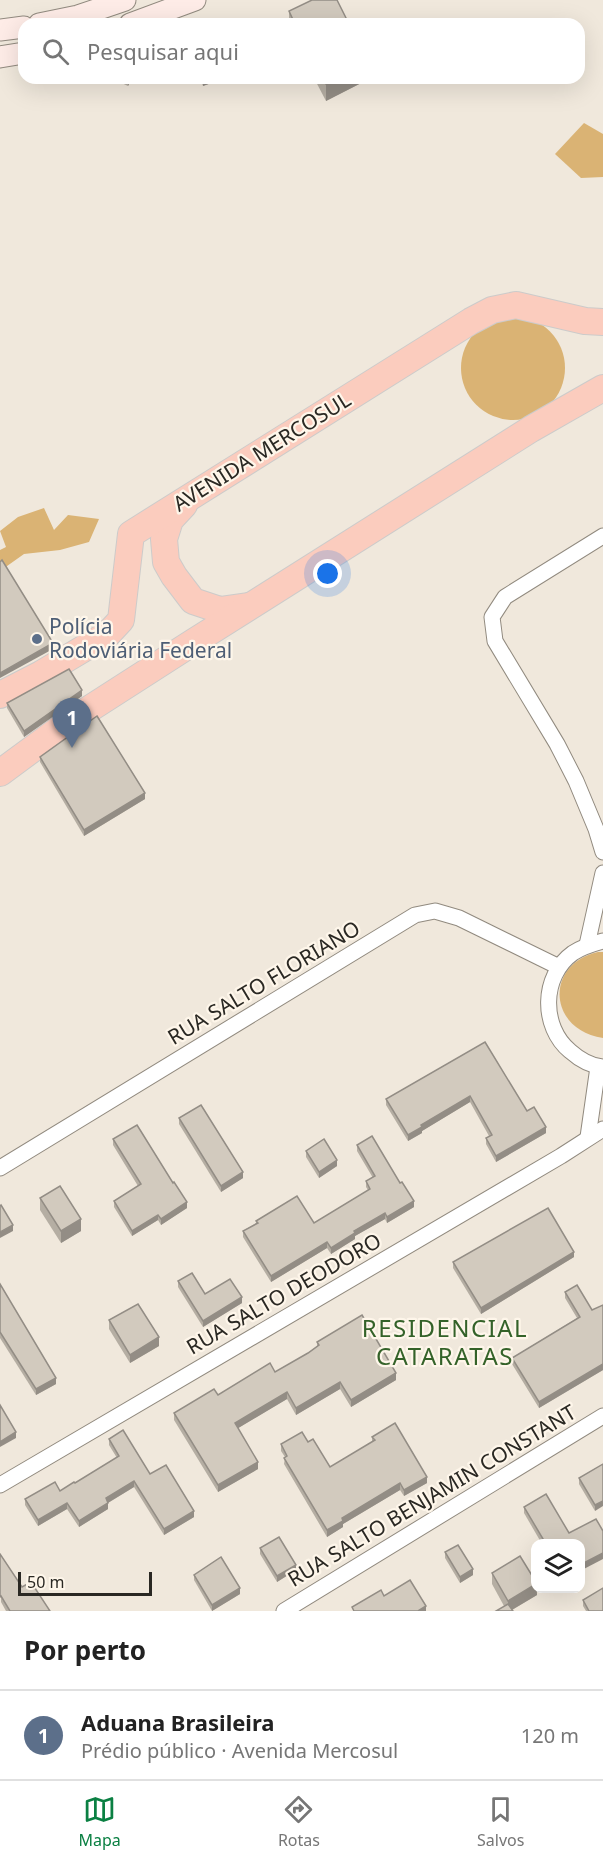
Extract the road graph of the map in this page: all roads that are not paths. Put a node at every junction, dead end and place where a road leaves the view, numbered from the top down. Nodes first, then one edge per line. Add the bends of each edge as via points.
1 (125, 0) edge
2 (190, 1) edge
3 (68, 18) edge
4 (146, 18) edge
5 (18, 28) edge
6 (0, 30) edge
7 (18, 54) edge
8 (0, 57) edge
9 (603, 322) edge
10 (603, 388) edge
11 (192, 496) junction
12 (603, 536) edge
13 (251, 605) junction
14 (0, 695) edge
15 (0, 773) edge
16 (603, 852) edge
17 (603, 873) edge
18 (603, 941) edge
19 (587, 945) junction
20 (559, 967) junction
21 (601, 1067) edge
22 (603, 1129) edge
23 (588, 1137) junction
24 (0, 1168) edge
25 (603, 1416) edge
26 (0, 1485) edge
27 (284, 1611) edge

1 - 3 main road
2 - 4 main road
5 - 6 main road
7 - 8 main road
9 - 11 highway, AVENIDA MERCOSUL via 516,305 492,310
10 - 13 highway
11 - 13 highway via 170,520 164,538 166,562 193,601 220,610
11 - 14 highway, AVENIDA MERCOSUL via 131,534 120,620 108,634
12 - 16 street via 505,597 492,617 495,641 576,781
13 - 15 highway via 69,722
17 - 19 street
18 - 19 street
19 - 20 street
20 - 21 street via 550,986 548,1007 552,1027 563,1045 579,1059
20 - 24 street, RUA SALTO FLORIANO via 459,918 435,911 415,915
21 - 23 street
22 - 23 street, RUA SALTO DEODORO
23 - 26 street, RUA SALTO DEODORO
25 - 27 street, RUA SALTO BENJAMIN CONSTANT

